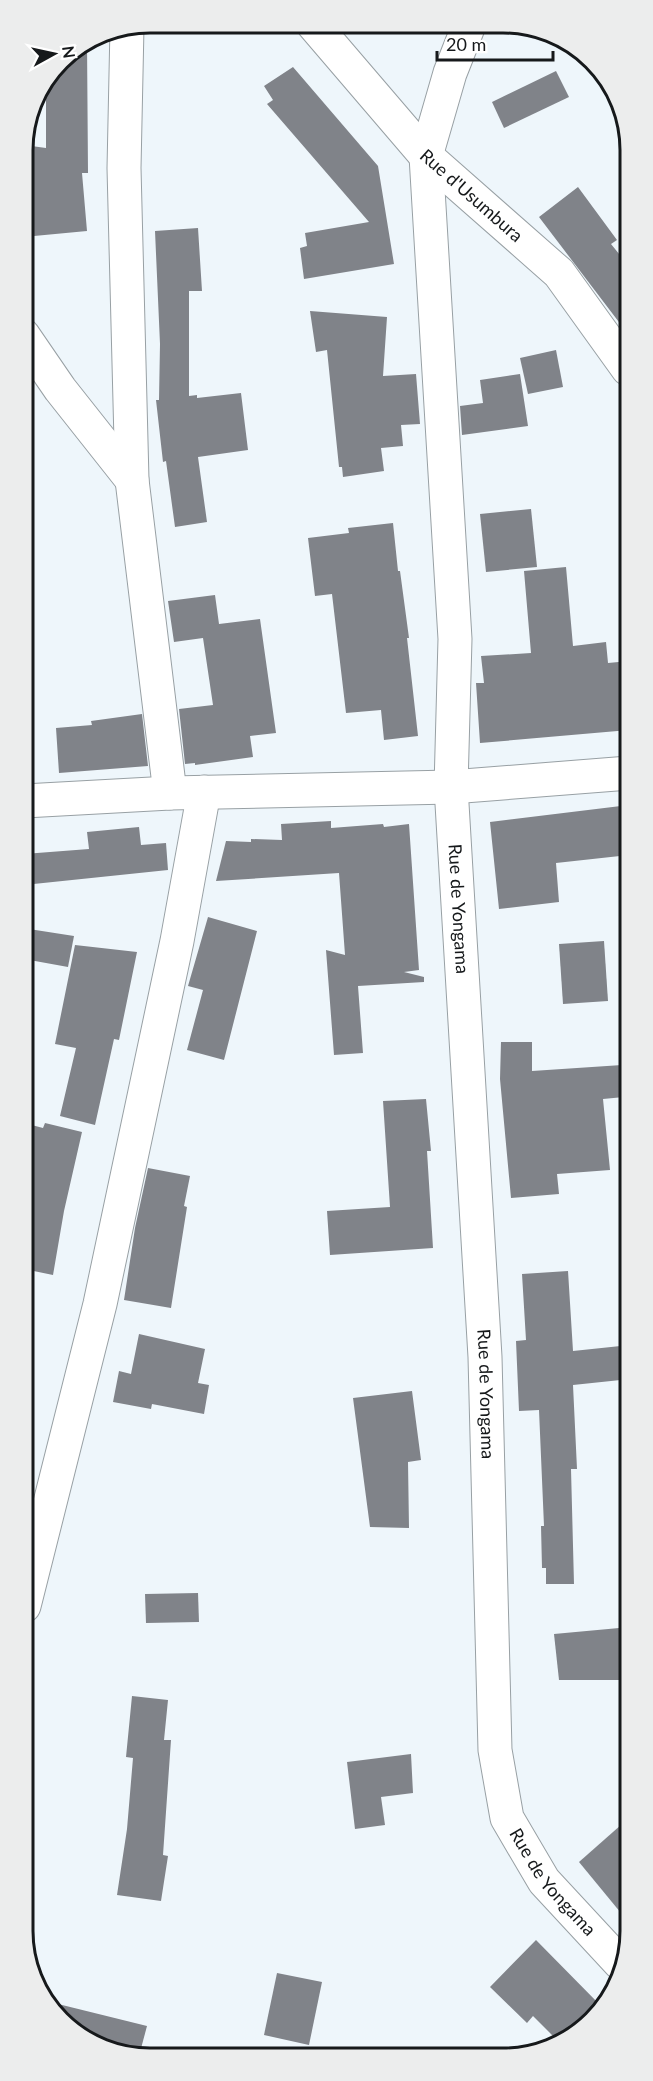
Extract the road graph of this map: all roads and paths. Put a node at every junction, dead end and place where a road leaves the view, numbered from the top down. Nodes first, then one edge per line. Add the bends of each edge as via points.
1 (321, 33) edge
2 (466, 33) edge
3 (127, 36) edge
4 (426, 156) junction
5 (33, 350) edge
6 (620, 358) edge
7 (132, 480) junction
8 (620, 774) edge
9 (451, 787) junction
10 (204, 792) junction
11 (170, 793) junction
12 (33, 801) edge
13 (33, 1570) edge
14 (616, 1959) edge

1 - 4 street, Rue d'Usumbura
2 - 4 street, Rue de Yongama
3 - 7 street via 124,168
4 - 6 street, Rue d'Usumbura via 559,273
4 - 9 street, Rue de Yongama via 455,639
5 - 7 street
7 - 11 street
8 - 9 street
9 - 10 street
9 - 14 street, Rue de Yongama via 485,1357 495,1750 507,1818 544,1881
10 - 11 street
10 - 13 street via 177,941 100,1304
11 - 12 street

